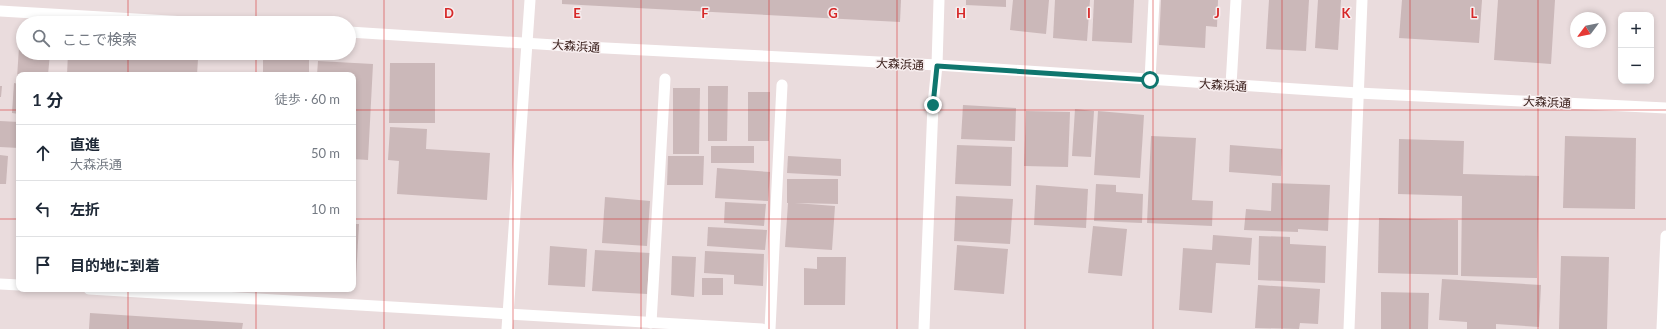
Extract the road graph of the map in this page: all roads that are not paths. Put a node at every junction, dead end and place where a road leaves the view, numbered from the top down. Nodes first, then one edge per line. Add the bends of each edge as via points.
1 (530, 0) edge
2 (939, 0) edge
3 (1154, 0) edge
4 (1236, 0) edge
5 (1362, 0) edge
6 (0, 11) edge
7 (85, 16) edge
8 (356, 32) edge
9 (527, 43) junction
10 (937, 66) junction
11 (665, 79) dead end
12 (1150, 80) junction
13 (782, 85) dead end
14 (1231, 85) junction
15 (1358, 93) junction
16 (1666, 108) edge
17 (1666, 236) edge
18 (0, 284) edge
19 (16, 285) edge
20 (141, 292) edge
21 (508, 313) junction
22 (651, 323) junction
23 (507, 329) edge
24 (762, 329) edge
25 (770, 329) edge
26 (924, 329) edge
27 (1349, 329) edge
28 (1662, 329) edge

1 - 9 street
2 - 10 street
3 - 12 street
4 - 14 street
5 - 15 street
6 - 7 street
8 - 9 street, 大森浜通
9 - 10 street, 大森浜通
9 - 21 street
10 - 12 street, 大森浜通
10 - 26 street via 933,105
11 - 22 street
12 - 14 street, 大森浜通
13 - 25 street
14 - 15 street, 大森浜通
15 - 16 street, 大森浜通
15 - 27 street
17 - 28 street
18 - 19 street
20 - 21 street
21 - 22 street
21 - 23 street
22 - 24 street

